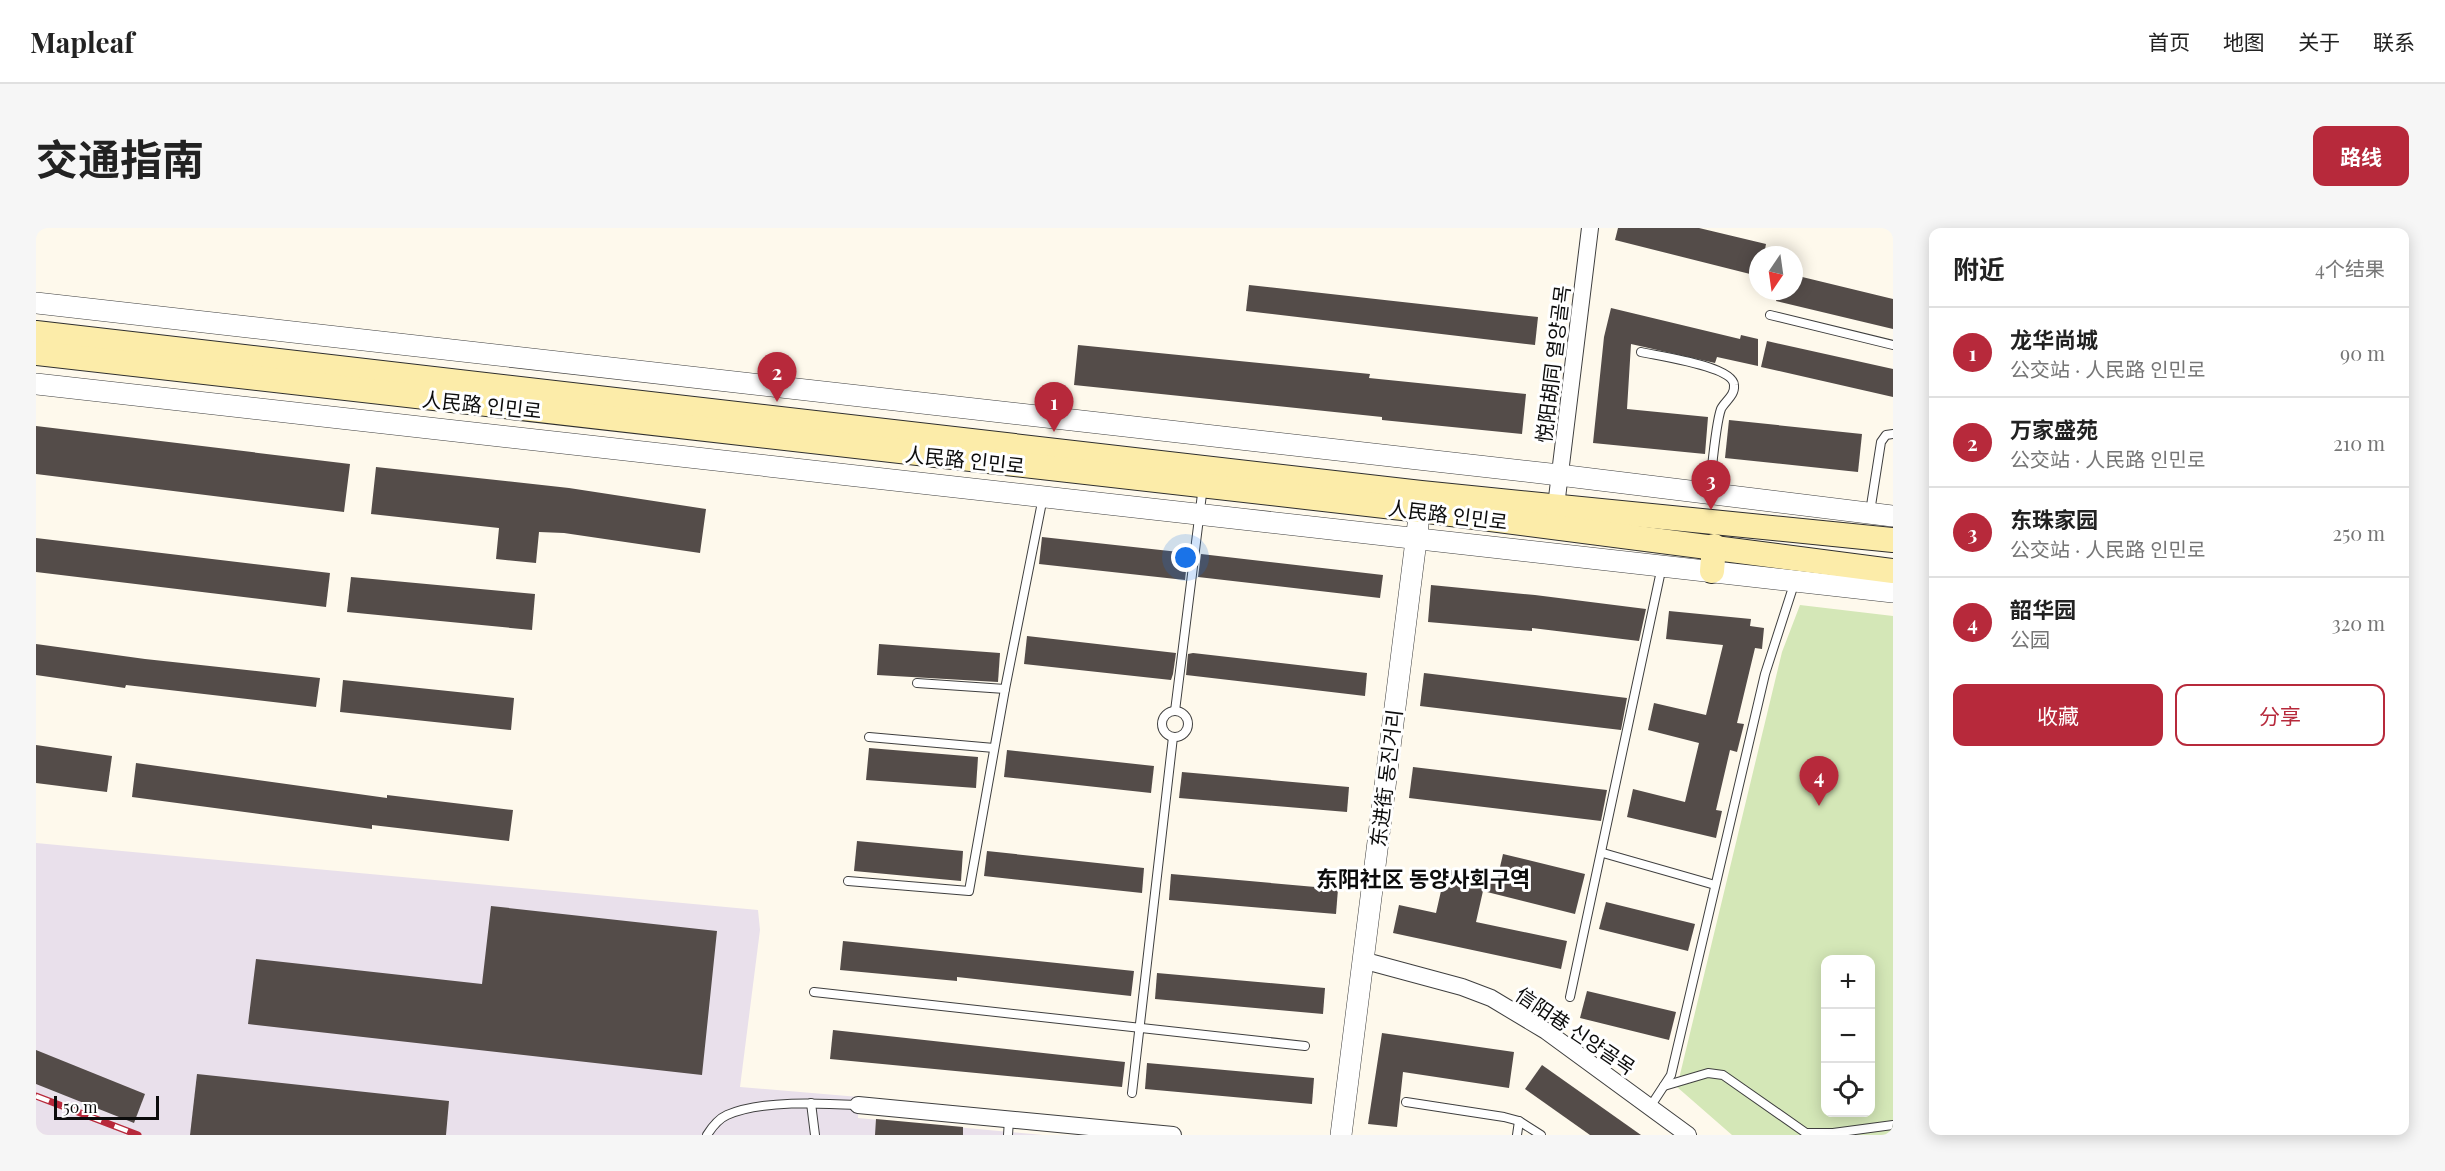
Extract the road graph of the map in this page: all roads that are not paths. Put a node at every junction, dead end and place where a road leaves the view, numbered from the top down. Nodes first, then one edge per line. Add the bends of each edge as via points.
1 (1590, 228) edge
2 (36, 303) edge
3 (1770, 315) dead end
4 (36, 333) edge
5 (1893, 345) edge
6 (1641, 352) dead end
7 (36, 353) edge
8 (36, 384) edge
9 (1893, 434) edge
10 (1559, 475) junction
11 (1203, 485) junction
12 (1709, 494) junction
13 (1043, 496) junction
14 (1421, 502) junction
15 (1556, 506) junction
16 (1870, 513) junction
17 (1199, 514) junction
18 (1893, 516) edge
19 (1416, 538) junction
20 (1893, 540) edge
21 (1714, 546) junction
22 (1662, 566) junction
23 (1712, 571) junction
24 (1893, 571) edge
25 (1796, 580) junction
26 (1893, 592) edge
27 (917, 682) dead end
28 (1005, 689) junction
29 (1175, 711) junction
30 (869, 737) dead end
31 (1173, 737) junction
32 (994, 748) junction
33 (1603, 853) junction
34 (848, 881) dead end
35 (1715, 885) junction
36 (1362, 960) junction
37 (814, 992) dead end
38 (1570, 997) dead end
39 (1139, 1028) junction
40 (1305, 1046) dead end
41 (1664, 1086) junction
42 (1132, 1093) dead end
43 (1406, 1102) dead end
44 (811, 1103) junction
45 (858, 1105) joint
46 (1650, 1107) junction
47 (1519, 1121) junction
48 (1893, 1125) edge
49 (1008, 1127) edge
50 (1678, 1132) edge
51 (707, 1135) edge
52 (815, 1135) edge
53 (1173, 1135) edge
54 (1341, 1135) edge
55 (1517, 1135) edge
56 (1541, 1135) edge

1 - 10 street, 悦阳胡同 열양골목
2 - 10 street
3 - 5 lane
4 - 14 main road, 人民路 인민로
6 - 12 lane via 1720,370 1733,380 1732,394 1721,408
7 - 11 main road, 人民路 인민로
8 - 13 street
9 - 16 lane via 1886,435 1881,442
10 - 12 street
10 - 15 street, 悦阳胡同 열양골목
11 - 14 main road, 人民路 인민로
11 - 17 lane
12 - 16 street
13 - 17 street
13 - 28 lane
14 - 15 main road, 人民路 인민로
14 - 19 street, 东进街 동진거리
14 - 21 main road, 人民路 인민로
15 - 20 main road, 人民路 인민로
16 - 18 street
17 - 19 street
17 - 29 lane
19 - 22 street
19 - 36 street, 东进街 동진거리
21 - 23 main road
21 - 24 main road, 人民路 인민로
22 - 23 street
22 - 33 lane
23 - 25 street
25 - 26 street
25 - 35 lane via 1767,666
27 - 28 lane
28 - 32 lane
29 - 31 lane via 1166,713 1161,721 1165,733
29 - 31 lane via 1186,717 1188,725 1181,736
30 - 32 lane
31 - 39 lane
32 - 34 lane via 969,891
33 - 35 lane
33 - 38 lane
35 - 41 lane via 1671,1075
36 - 46 street, 信阳巷 신양골목 via 1491,998 1546,1031
36 - 54 street, 东进街 동진거리
37 - 39 lane
39 - 40 lane
39 - 42 lane
41 - 46 lane
41 - 48 lane via 1708,1073 1723,1075 1806,1133
43 - 47 lane
44 - 45 lane
44 - 51 lane via 725,1116
44 - 52 lane
45 - 49 street
46 - 50 street, 信阳巷 신양골목
47 - 55 lane
47 - 56 lane
49 - 53 street

